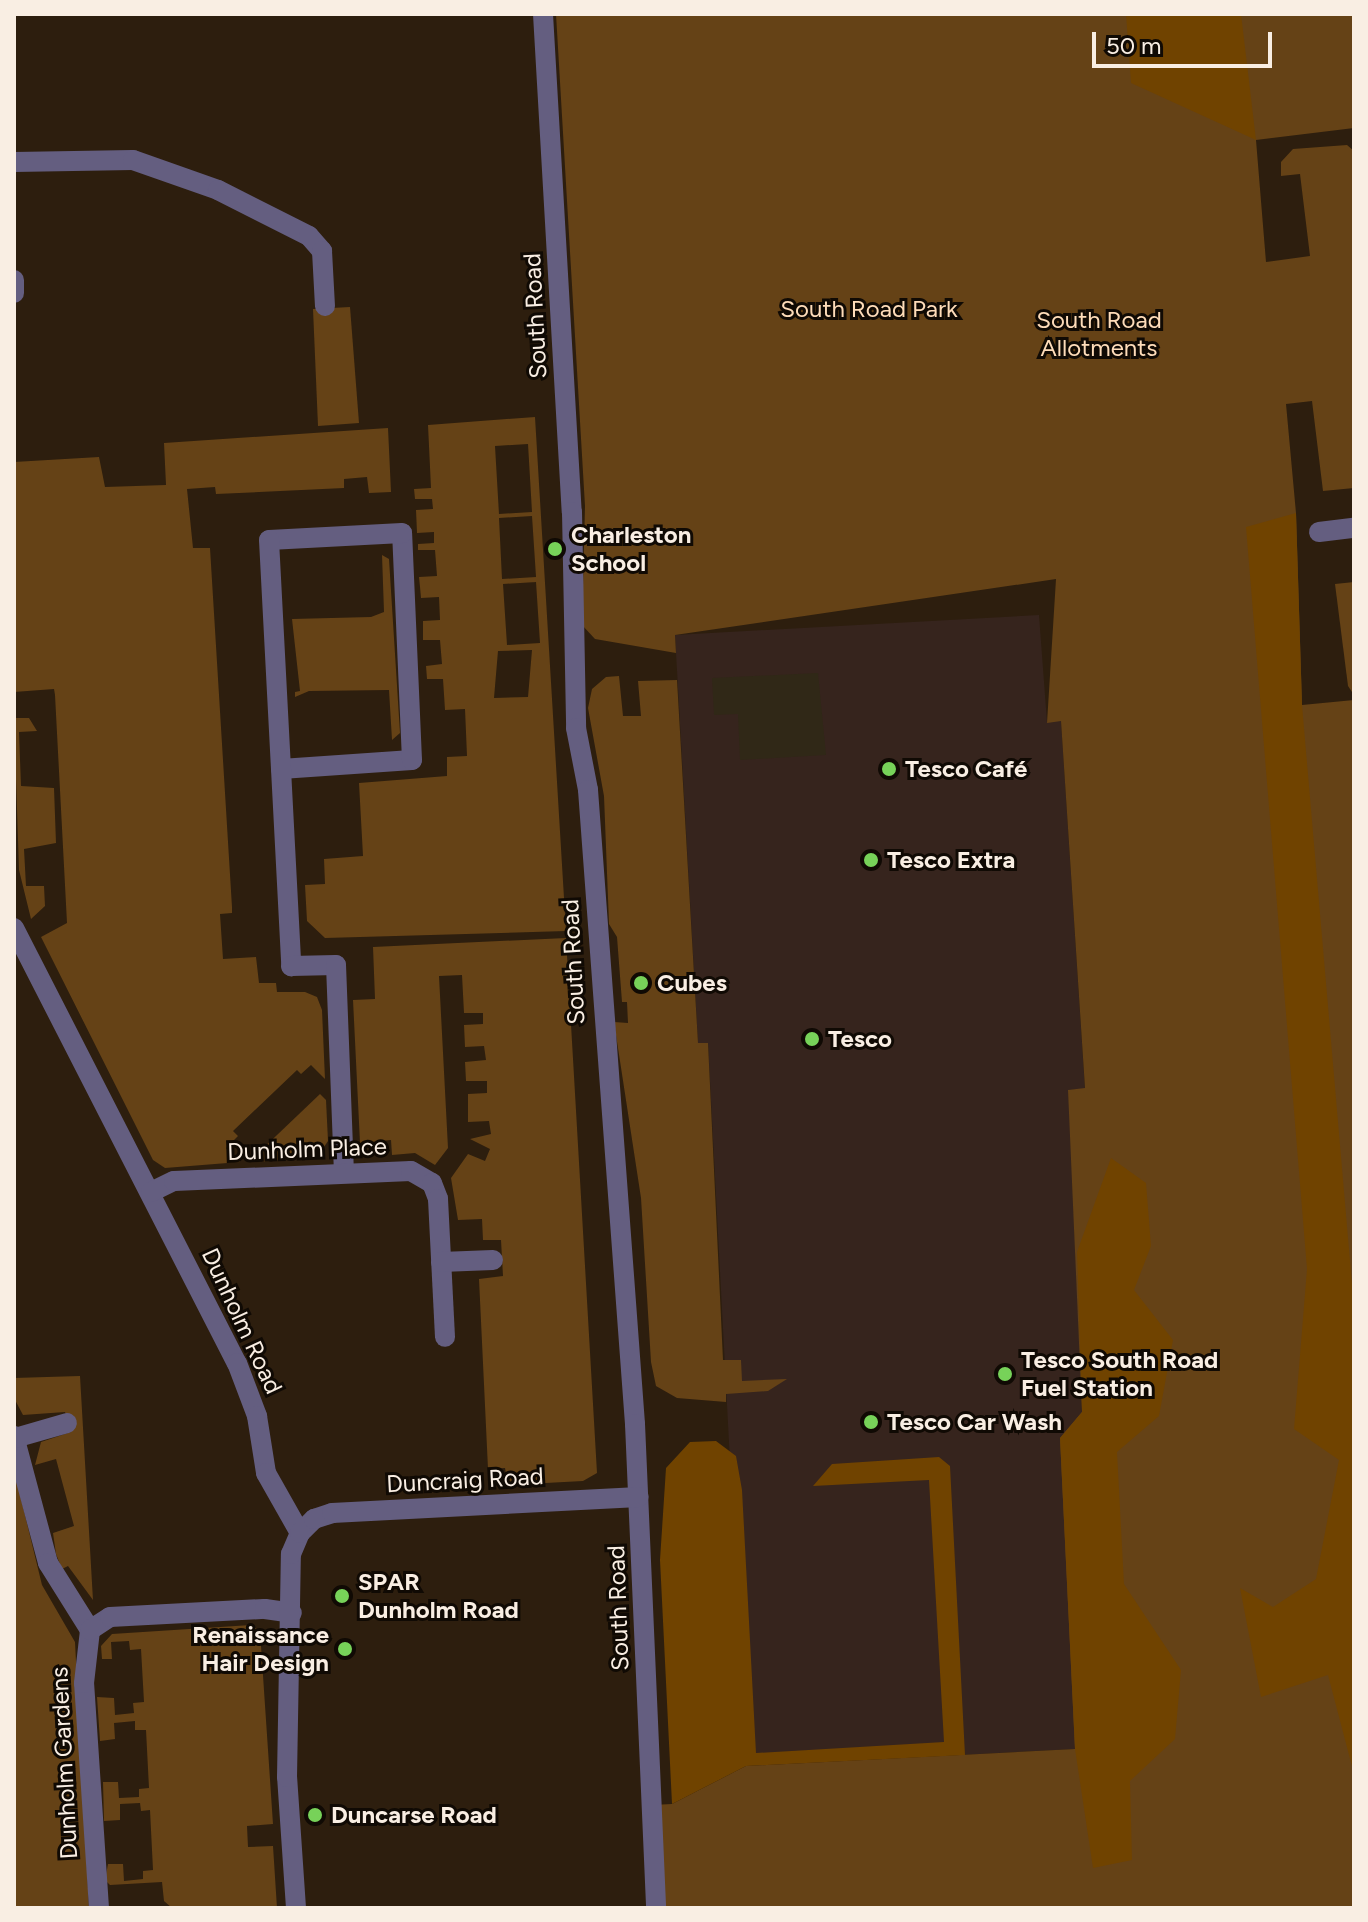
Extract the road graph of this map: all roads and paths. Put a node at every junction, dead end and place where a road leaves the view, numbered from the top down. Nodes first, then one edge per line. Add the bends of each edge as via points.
1 (543, 14) edge
2 (14, 162) edge
3 (14, 280) edge
4 (14, 293) edge
5 (325, 306) dead end
6 (1354, 528) edge
7 (1319, 532) dead end
8 (281, 769) junction
9 (14, 928) edge
10 (344, 1173) junction
11 (151, 1192) junction
12 (493, 1260) dead end
13 (441, 1262) junction
14 (445, 1337) dead end
15 (67, 1423) dead end
16 (14, 1437) edge
17 (639, 1497) junction
18 (300, 1533) junction
19 (292, 1613) junction
20 (90, 1630) junction
21 (99, 1908) edge
22 (296, 1908) edge
23 (656, 1908) edge

1 - 17 street, South Road via 572,512 576,728 588,790
2 - 5 street via 133,160 218,190 309,236 322,251
3 - 4 street
6 - 7 street
8 - 8 street via 269,540 402,533 412,760
8 - 10 street via 291,966 336,965
9 - 11 street, Dunholm Road
10 - 11 street, Dunholm Place via 174,1181
10 - 13 street, Dunholm Place via 411,1171 432,1183
11 - 18 street, Dunholm Road via 237,1363 257,1416 266,1473
12 - 13 street
13 - 14 street, Dunholm Place
15 - 16 street
16 - 20 street via 48,1563
17 - 18 street, Duncraig Road via 332,1513 314,1519
17 - 23 street, South Road
18 - 19 street via 291,1554
19 - 20 street via 265,1609 110,1617
19 - 22 street via 287,1777
20 - 21 street, Dunholm Gardens via 84,1683

